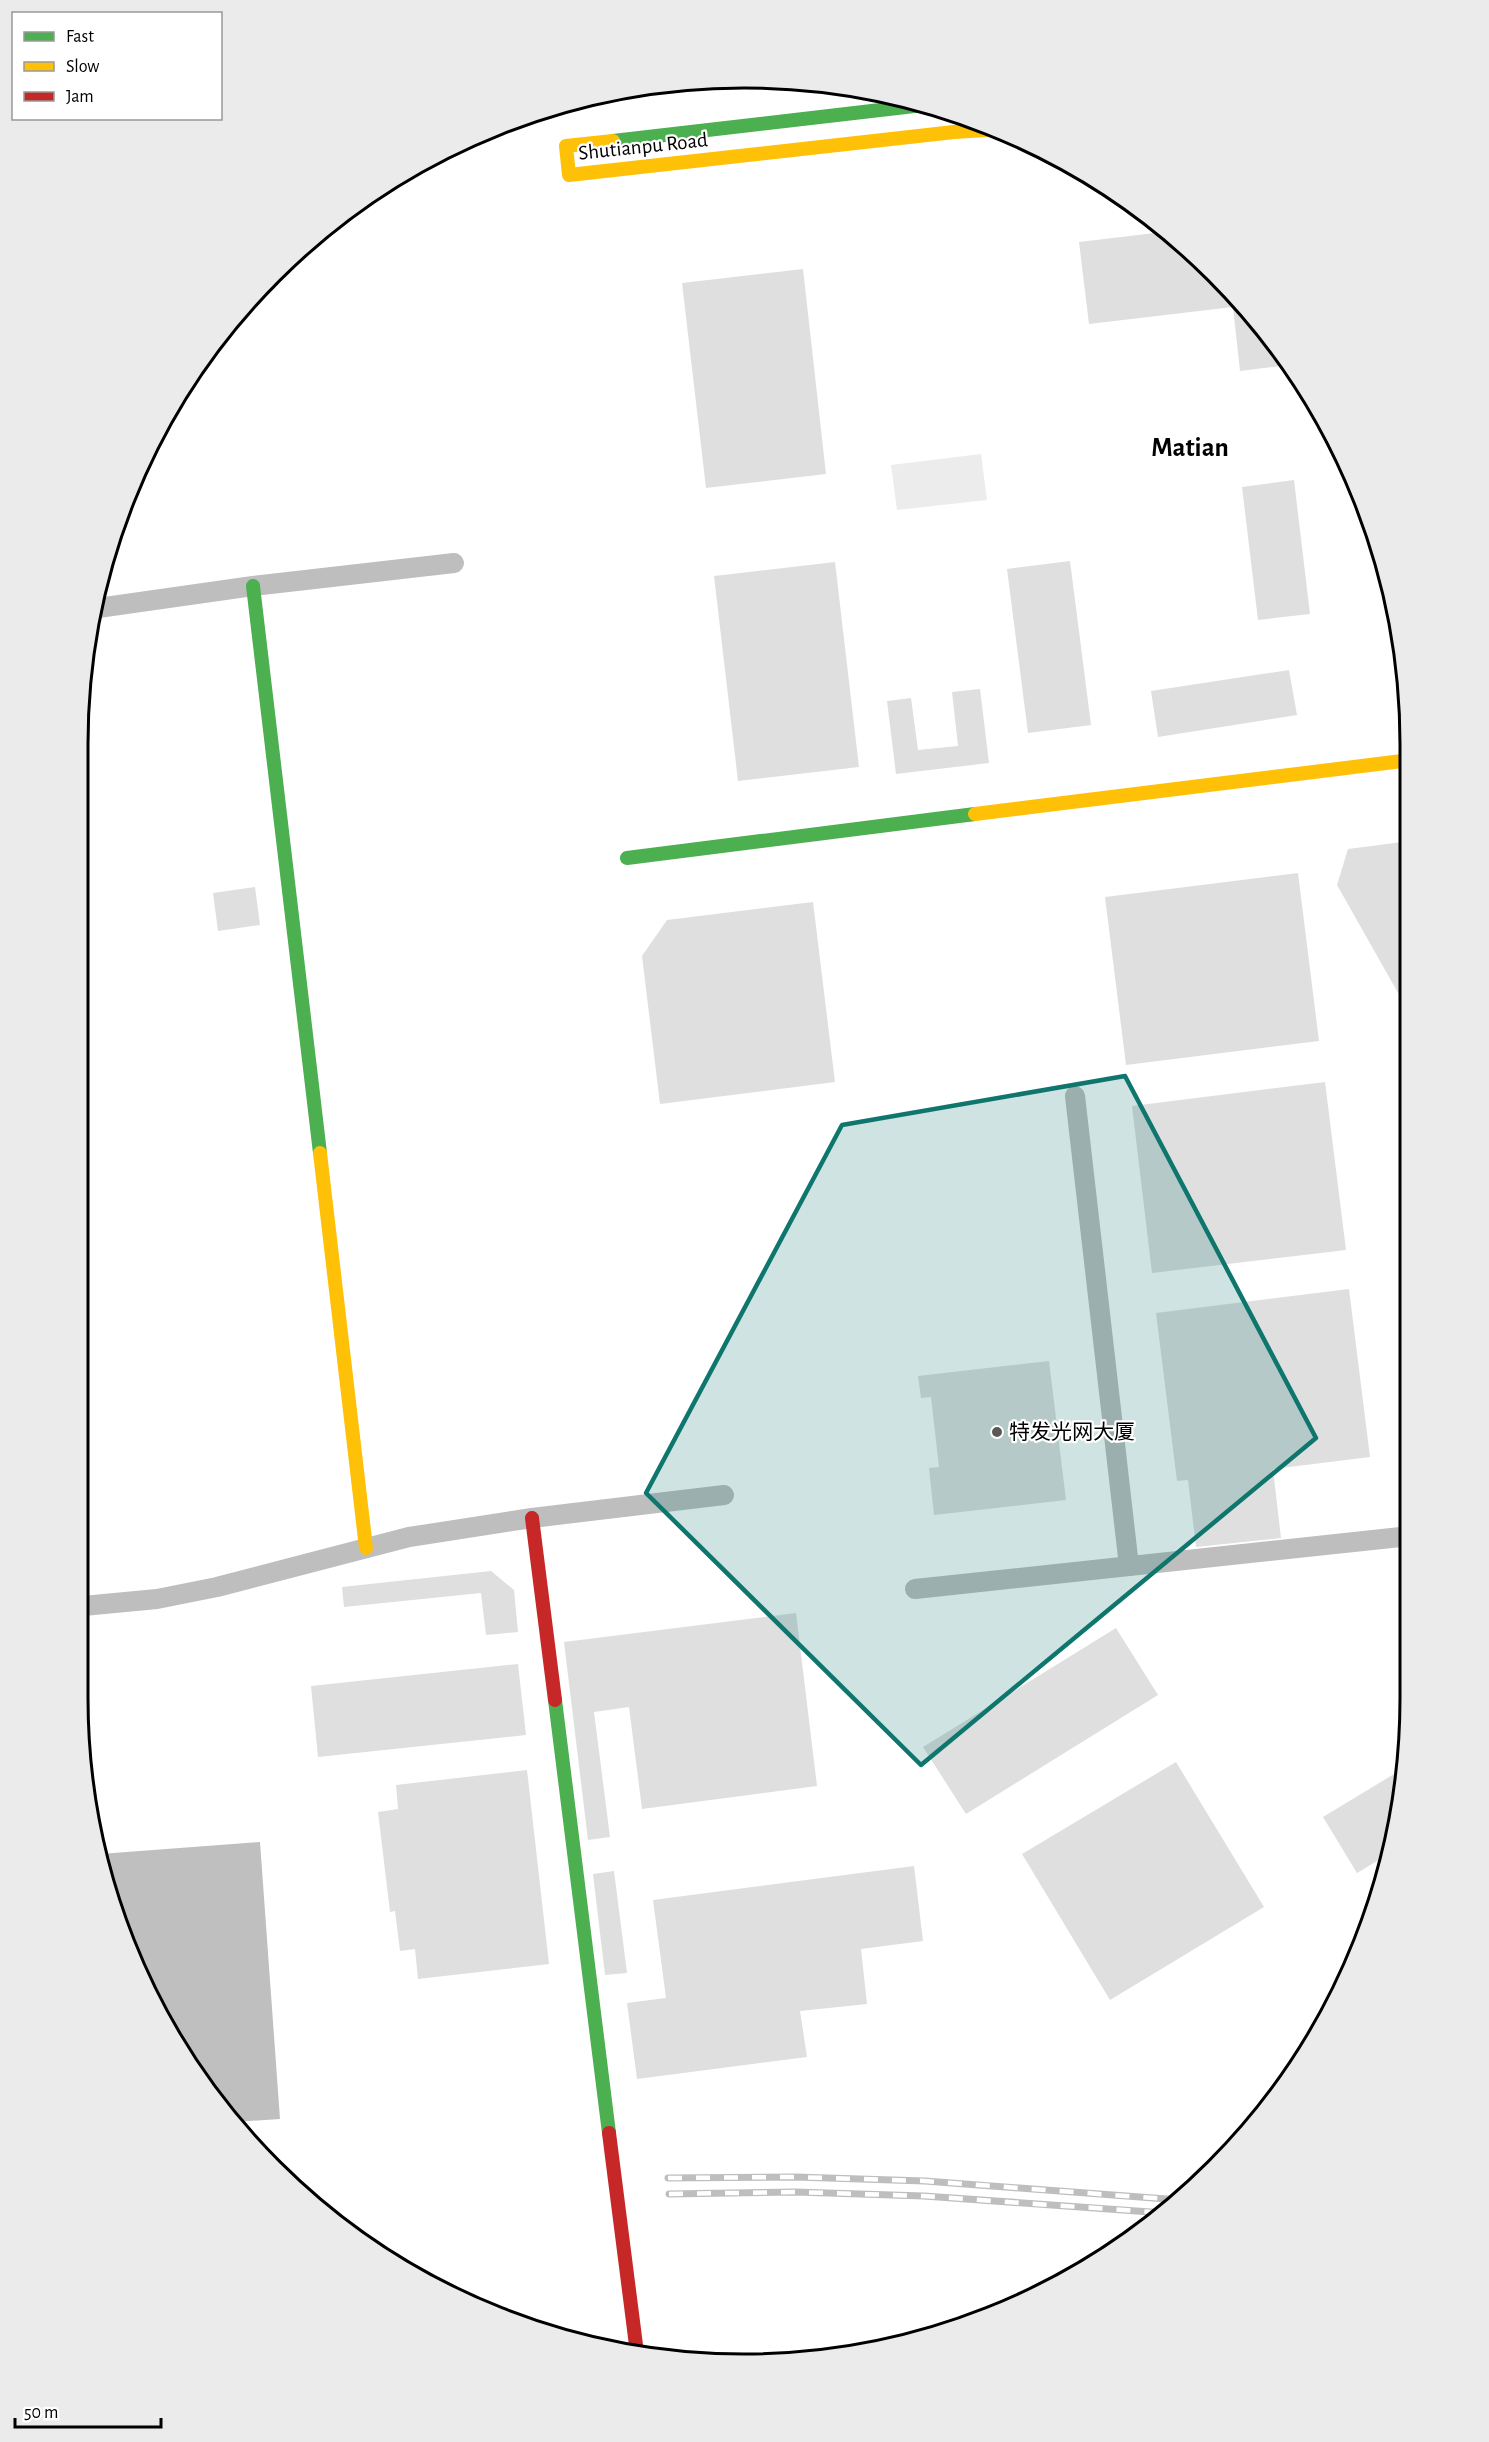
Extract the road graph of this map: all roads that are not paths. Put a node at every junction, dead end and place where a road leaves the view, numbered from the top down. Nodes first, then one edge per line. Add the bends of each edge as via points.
1 (900, 108) edge
2 (976, 131) edge
3 (454, 562) dead end
4 (253, 586) junction
5 (103, 607) edge
6 (1400, 761) edge
7 (627, 858) dead end
8 (1075, 1096) dead end
9 (724, 1495) dead end
10 (532, 1518) junction
11 (1400, 1537) edge
12 (366, 1548) junction
13 (1129, 1566) junction
14 (915, 1589) dead end
15 (88, 1606) edge
16 (636, 2344) edge

1 - 2 street, Shutianpu Road via 566,146 569,175
3 - 4 street
4 - 5 street
4 - 12 street
6 - 7 street
8 - 13 street
9 - 10 street
10 - 12 street via 409,1537
10 - 16 street
11 - 13 street
12 - 15 street via 218,1587 157,1599
13 - 14 street

